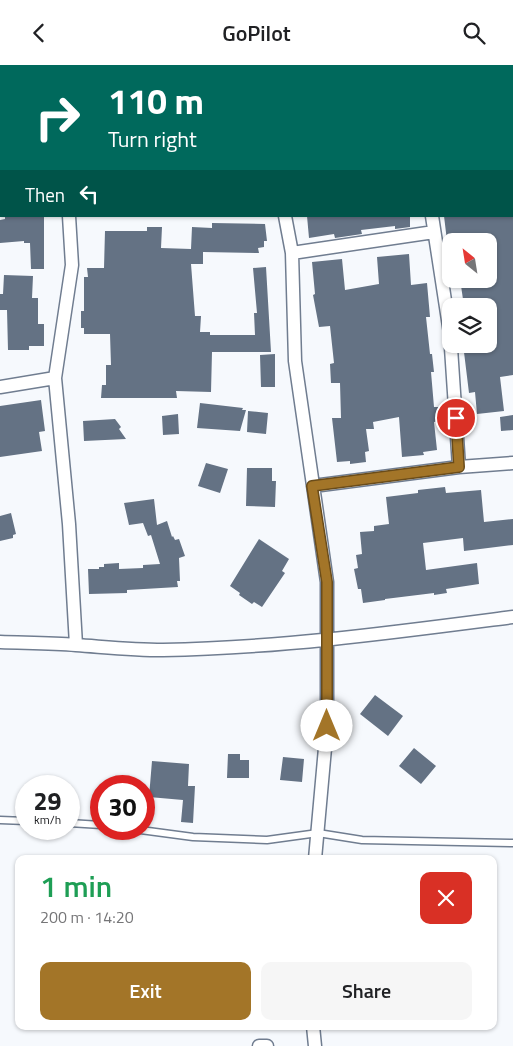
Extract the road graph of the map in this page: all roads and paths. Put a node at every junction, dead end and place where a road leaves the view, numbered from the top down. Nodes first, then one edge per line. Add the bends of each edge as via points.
1 (69, 217) edge
2 (285, 217) edge
3 (432, 217) edge
4 (434, 232) junction
5 (292, 253) junction
6 (55, 378) junction
7 (0, 387) edge
8 (513, 463) edge
9 (459, 467) junction
10 (312, 486) junction
11 (513, 617) edge
12 (326, 641) junction
13 (0, 642) edge
14 (76, 645) junction
15 (0, 820) edge
16 (15, 821) edge
17 (155, 832) edge
18 (318, 833) junction
19 (513, 843) edge
20 (315, 855) edge
21 (313, 1030) edge
22 (259, 1046) edge
23 (267, 1046) edge
24 (315, 1046) edge

1 - 6 street via 72,265
2 - 5 street
3 - 4 street
4 - 5 street
4 - 9 street via 450,333
5 - 10 street via 295,361
6 - 7 street
6 - 14 street via 70,524
8 - 9 street
9 - 10 street
10 - 12 street via 327,582
11 - 12 street
12 - 14 street via 163,650
12 - 18 street via 327,726
13 - 14 street
15 - 16 lane
17 - 18 lane via 267,840
18 - 19 lane via 362,840
18 - 20 street
21 - 24 street
22 - 23 street

